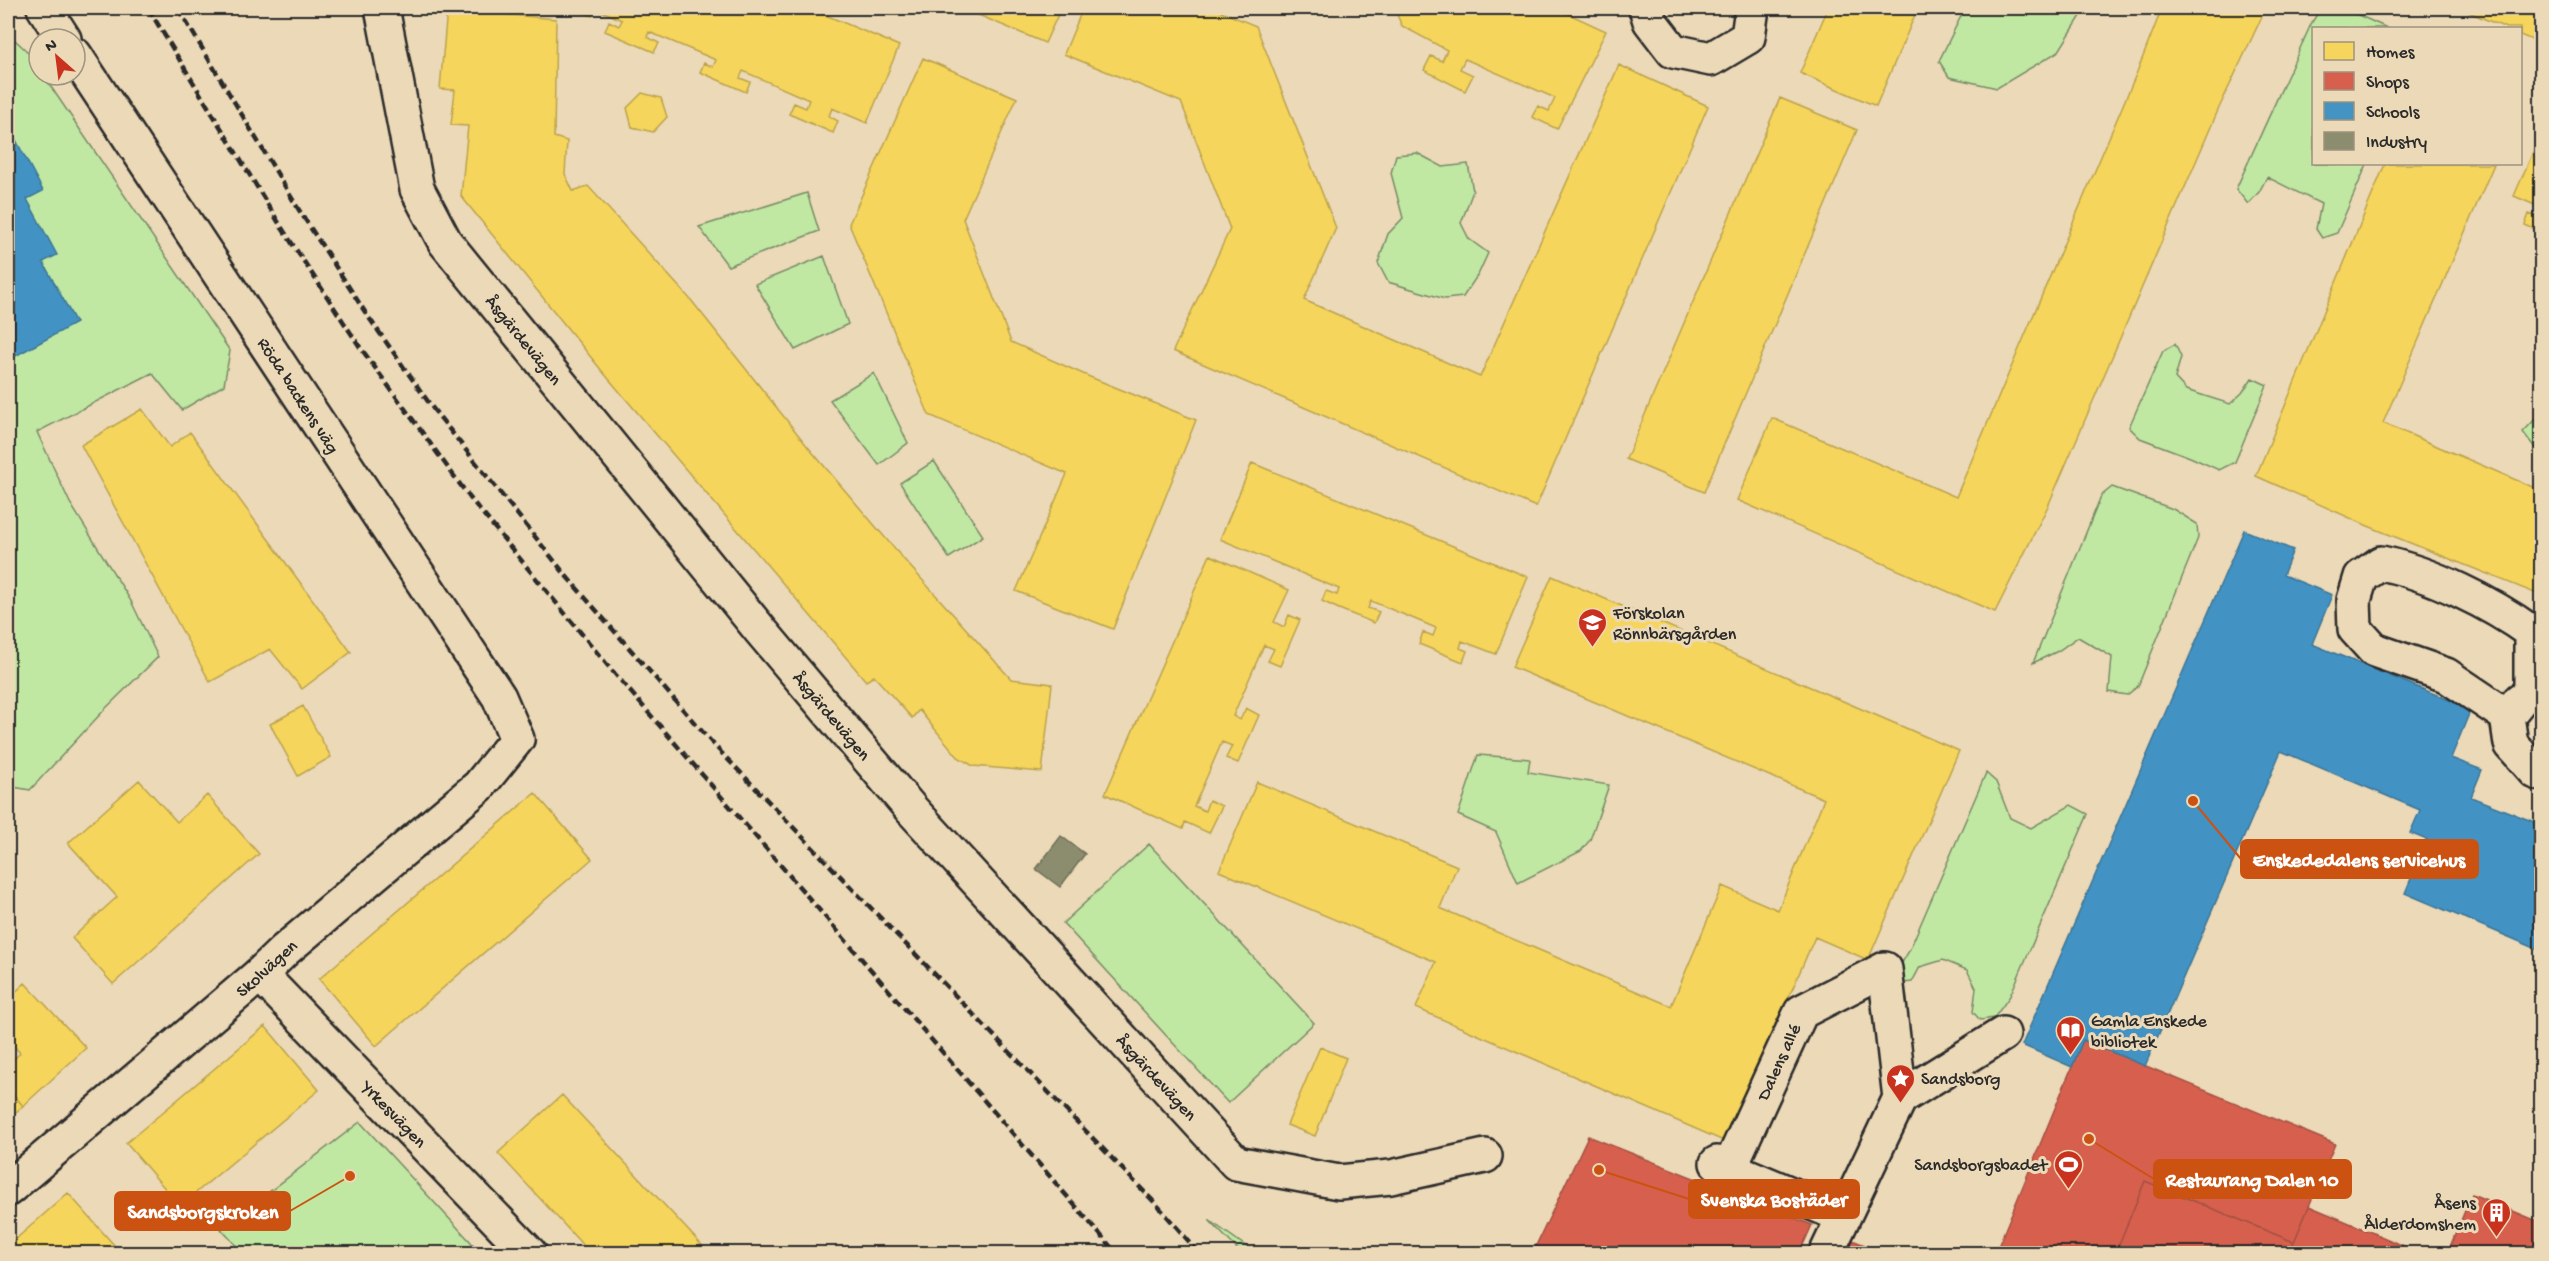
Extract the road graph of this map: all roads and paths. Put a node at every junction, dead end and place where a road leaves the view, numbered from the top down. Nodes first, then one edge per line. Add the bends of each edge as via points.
1 (44, 8) edge
2 (382, 8) edge
3 (1646, 8) edge
4 (1752, 8) edge
5 (56, 27) edge
6 (87, 73) edge
7 (2536, 685) edge
8 (2507, 716) junction
9 (518, 739) joint
10 (2541, 774) edge
11 (260, 974) junction
12 (2003, 1034) dead end
13 (1900, 1098) junction
14 (1485, 1156) dead end
15 (8, 1189) edge
16 (1843, 1216) junction
17 (530, 1254) edge
18 (1826, 1254) edge

1 - 5 street
2 - 14 street, Åsgärdevägen via 417,189 446,242 761,631 912,810 1236,1163 1339,1182 1391,1177
3 - 4 street via 1650,21 1673,51 1711,59 1748,37
6 - 9 street, Röda backens väg via 499,698
7 - 8 street
7 - 8 street via 2531,632 2505,613 2407,568 2381,563 2361,577 2354,600 2355,629 2374,650 2446,675
8 - 10 street via 2511,744
9 - 11 street, Skolvägen via 479,786
11 - 15 street, Skolvägen
11 - 17 street, Yrkesvägen
12 - 13 street
13 - 16 street
13 - 16 street, Dalens allé via 1885,969 1801,1012 1723,1166
16 - 18 street

